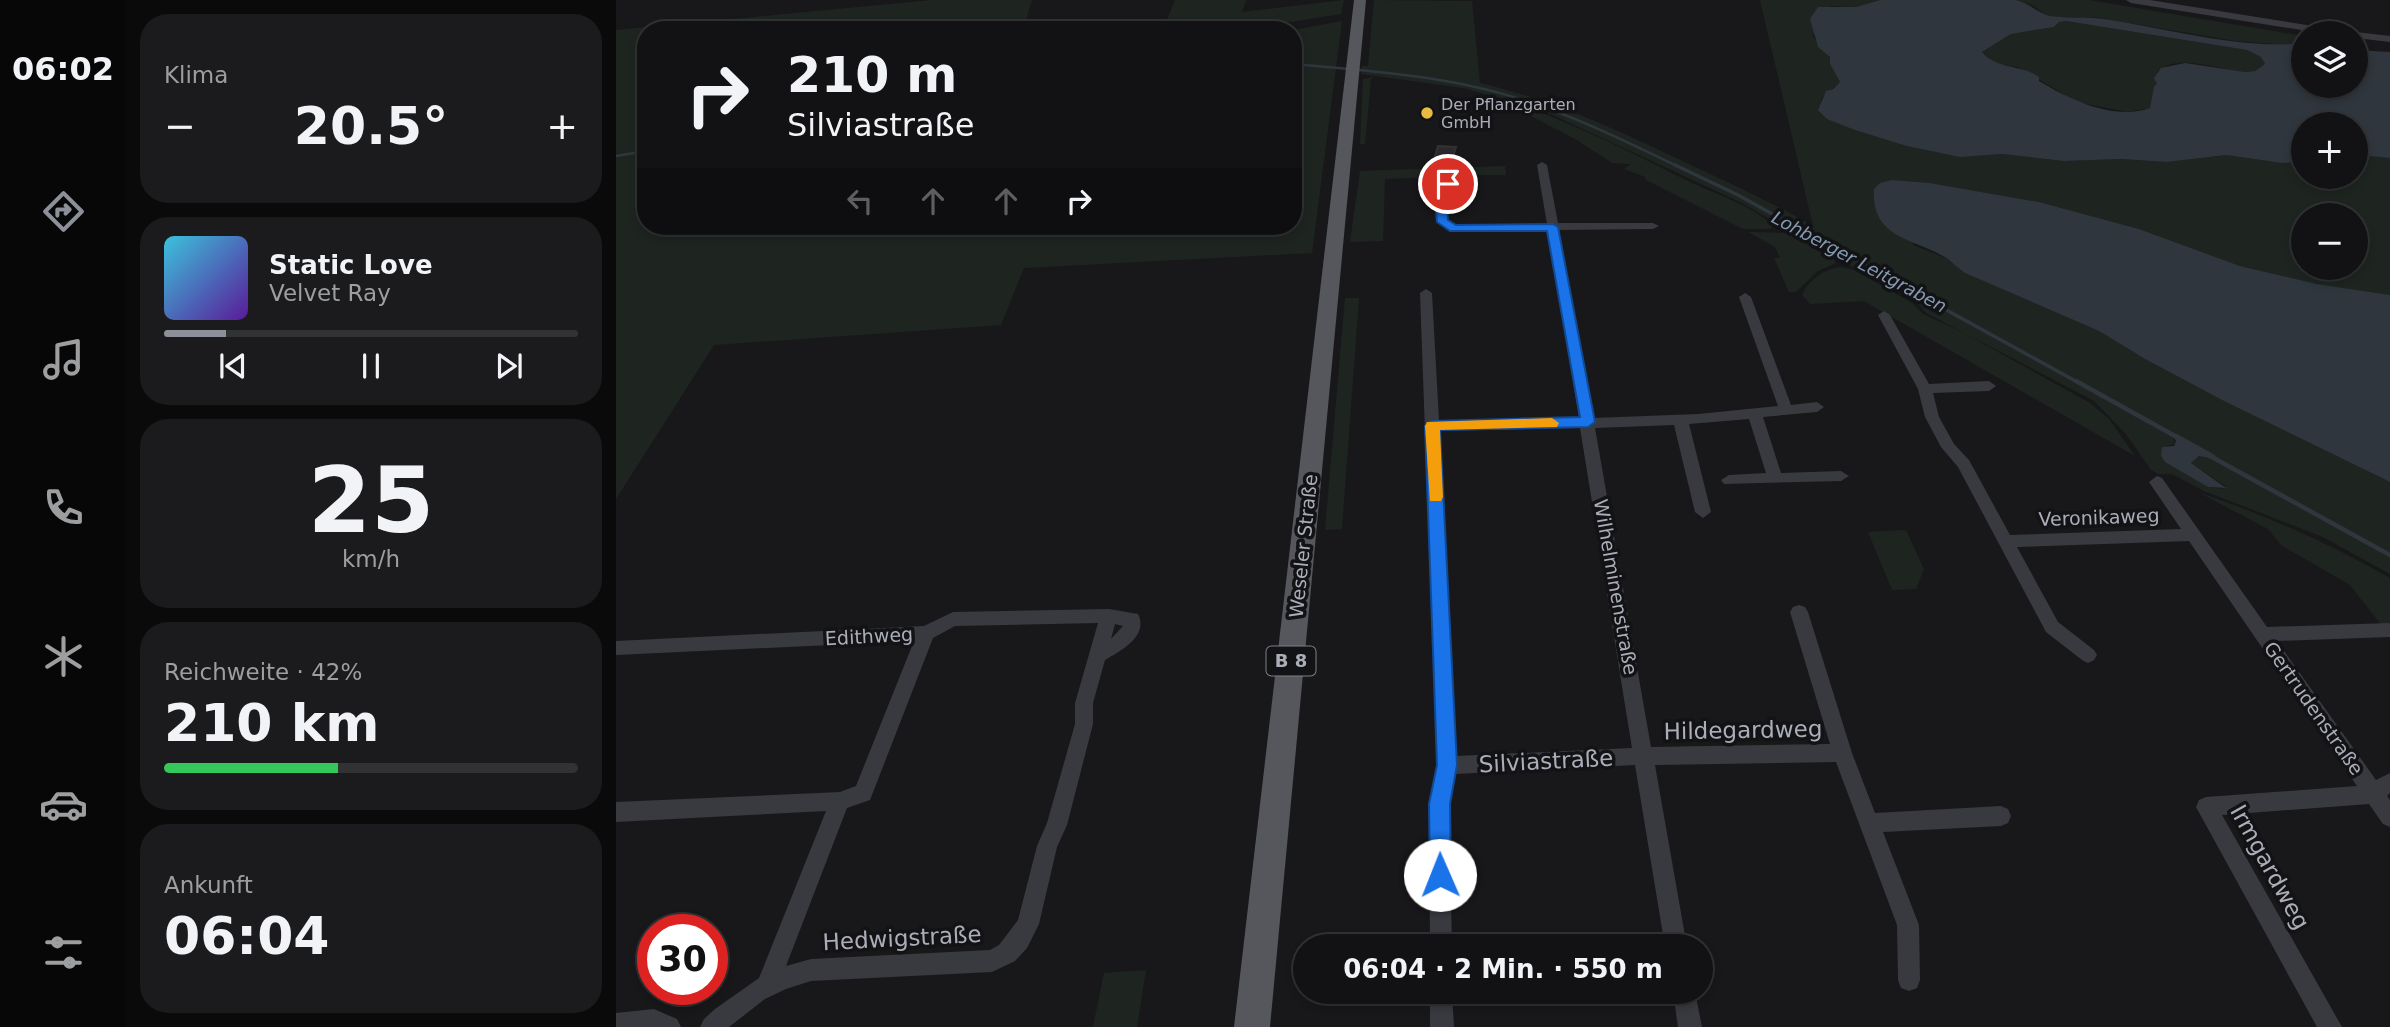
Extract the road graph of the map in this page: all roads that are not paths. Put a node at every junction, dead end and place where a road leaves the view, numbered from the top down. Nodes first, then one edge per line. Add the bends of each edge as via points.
1 (1360, 0) edge
2 (2132, 0) edge
3 (2291, 25) edge
4 (2368, 36) edge
5 (2390, 39) edge
6 (1542, 165) dead end
7 (1448, 184) dead end
8 (1653, 226) dead end
9 (1553, 227) junction
10 (1426, 293) dead end
11 (1745, 297) dead end
12 (1884, 314) dead end
13 (1989, 386) dead end
14 (1925, 388) junction
15 (1817, 407) dead end
16 (1786, 410) junction
17 (1755, 414) junction
18 (1680, 418) junction
19 (1588, 422) junction
20 (1432, 426) junction
21 (1841, 476) dead end
22 (1775, 478) junction
23 (1729, 480) dead end
24 (2157, 482) dead end
25 (1703, 512) dead end
26 (2193, 535) junction
27 (2006, 541) junction
28 (1799, 612) dead end
29 (1109, 615) junction
30 (2390, 630) edge
31 (926, 633) junction
32 (2261, 634) junction
33 (616, 648) edge
34 (2088, 655) dead end
35 (1097, 656) junction
36 (1842, 753) junction
37 (1645, 756) junction
38 (1447, 765) junction
39 (2382, 788) edge
40 (840, 801) junction
41 (616, 812) edge
42 (2001, 816) dead end
43 (2390, 817) edge
44 (1868, 823) junction
45 (1441, 934) edge
46 (1674, 934) edge
47 (1909, 980) dead end
48 (768, 985) junction
49 (1441, 1004) edge
50 (1686, 1004) edge
51 (616, 1025) edge
52 (669, 1027) edge
53 (712, 1027) edge
54 (1252, 1027) edge
55 (1442, 1027) edge
56 (1690, 1027) edge
57 (2330, 1027) edge

1 - 54 main road, Weseler Straße / B 8
2 - 3 street
4 - 5 street
6 - 9 street, Wilhelminenstraße
7 - 9 street via 1440,196 1442,222 1454,229
8 - 9 street
9 - 19 street, Wilhelminenstraße
10 - 20 street
11 - 16 street
12 - 14 street
13 - 14 street
14 - 27 street via 1932,417
15 - 16 street
16 - 17 street
17 - 18 street
17 - 22 street
18 - 19 street
18 - 25 street
19 - 20 street
19 - 37 street, Wilhelminenstraße
20 - 38 street
21 - 22 street
22 - 23 street
24 - 26 street, Gertrudenstraße
26 - 27 street, Veronikaweg
26 - 32 street, Gertrudenstraße
27 - 34 street via 2052,626
28 - 36 street, Hildegardweg
29 - 31 street via 953,619
29 - 35 street, Hedwigstraße
29 - 35 street via 1132,619 1133,628 1128,637
30 - 32 street, Gertrudenstraße
31 - 33 street, Edithweg
31 - 40 street, Edithweg via 863,793
32 - 39 street, Gertrudenstraße
35 - 48 street, Hedwigstraße via 1084,704 1084,724 1057,825 1046,846 1028,924 1007,953 992,961 811,970
36 - 37 street, Hildegardweg
36 - 44 street, Hildegardweg
37 - 38 street, Silviastraße
37 - 46 street, Wilhelminenstraße
38 - 45 street via 1439,804
39 - 43 street, Gertrudenstraße
39 - 57 street, Irmgardweg via 2206,807
40 - 41 street
40 - 48 street
42 - 44 street
44 - 47 street, Hildegardweg via 1908,925
48 - 53 street, Hedwigstraße
49 - 55 street
50 - 56 street
51 - 52 street via 654,1021

